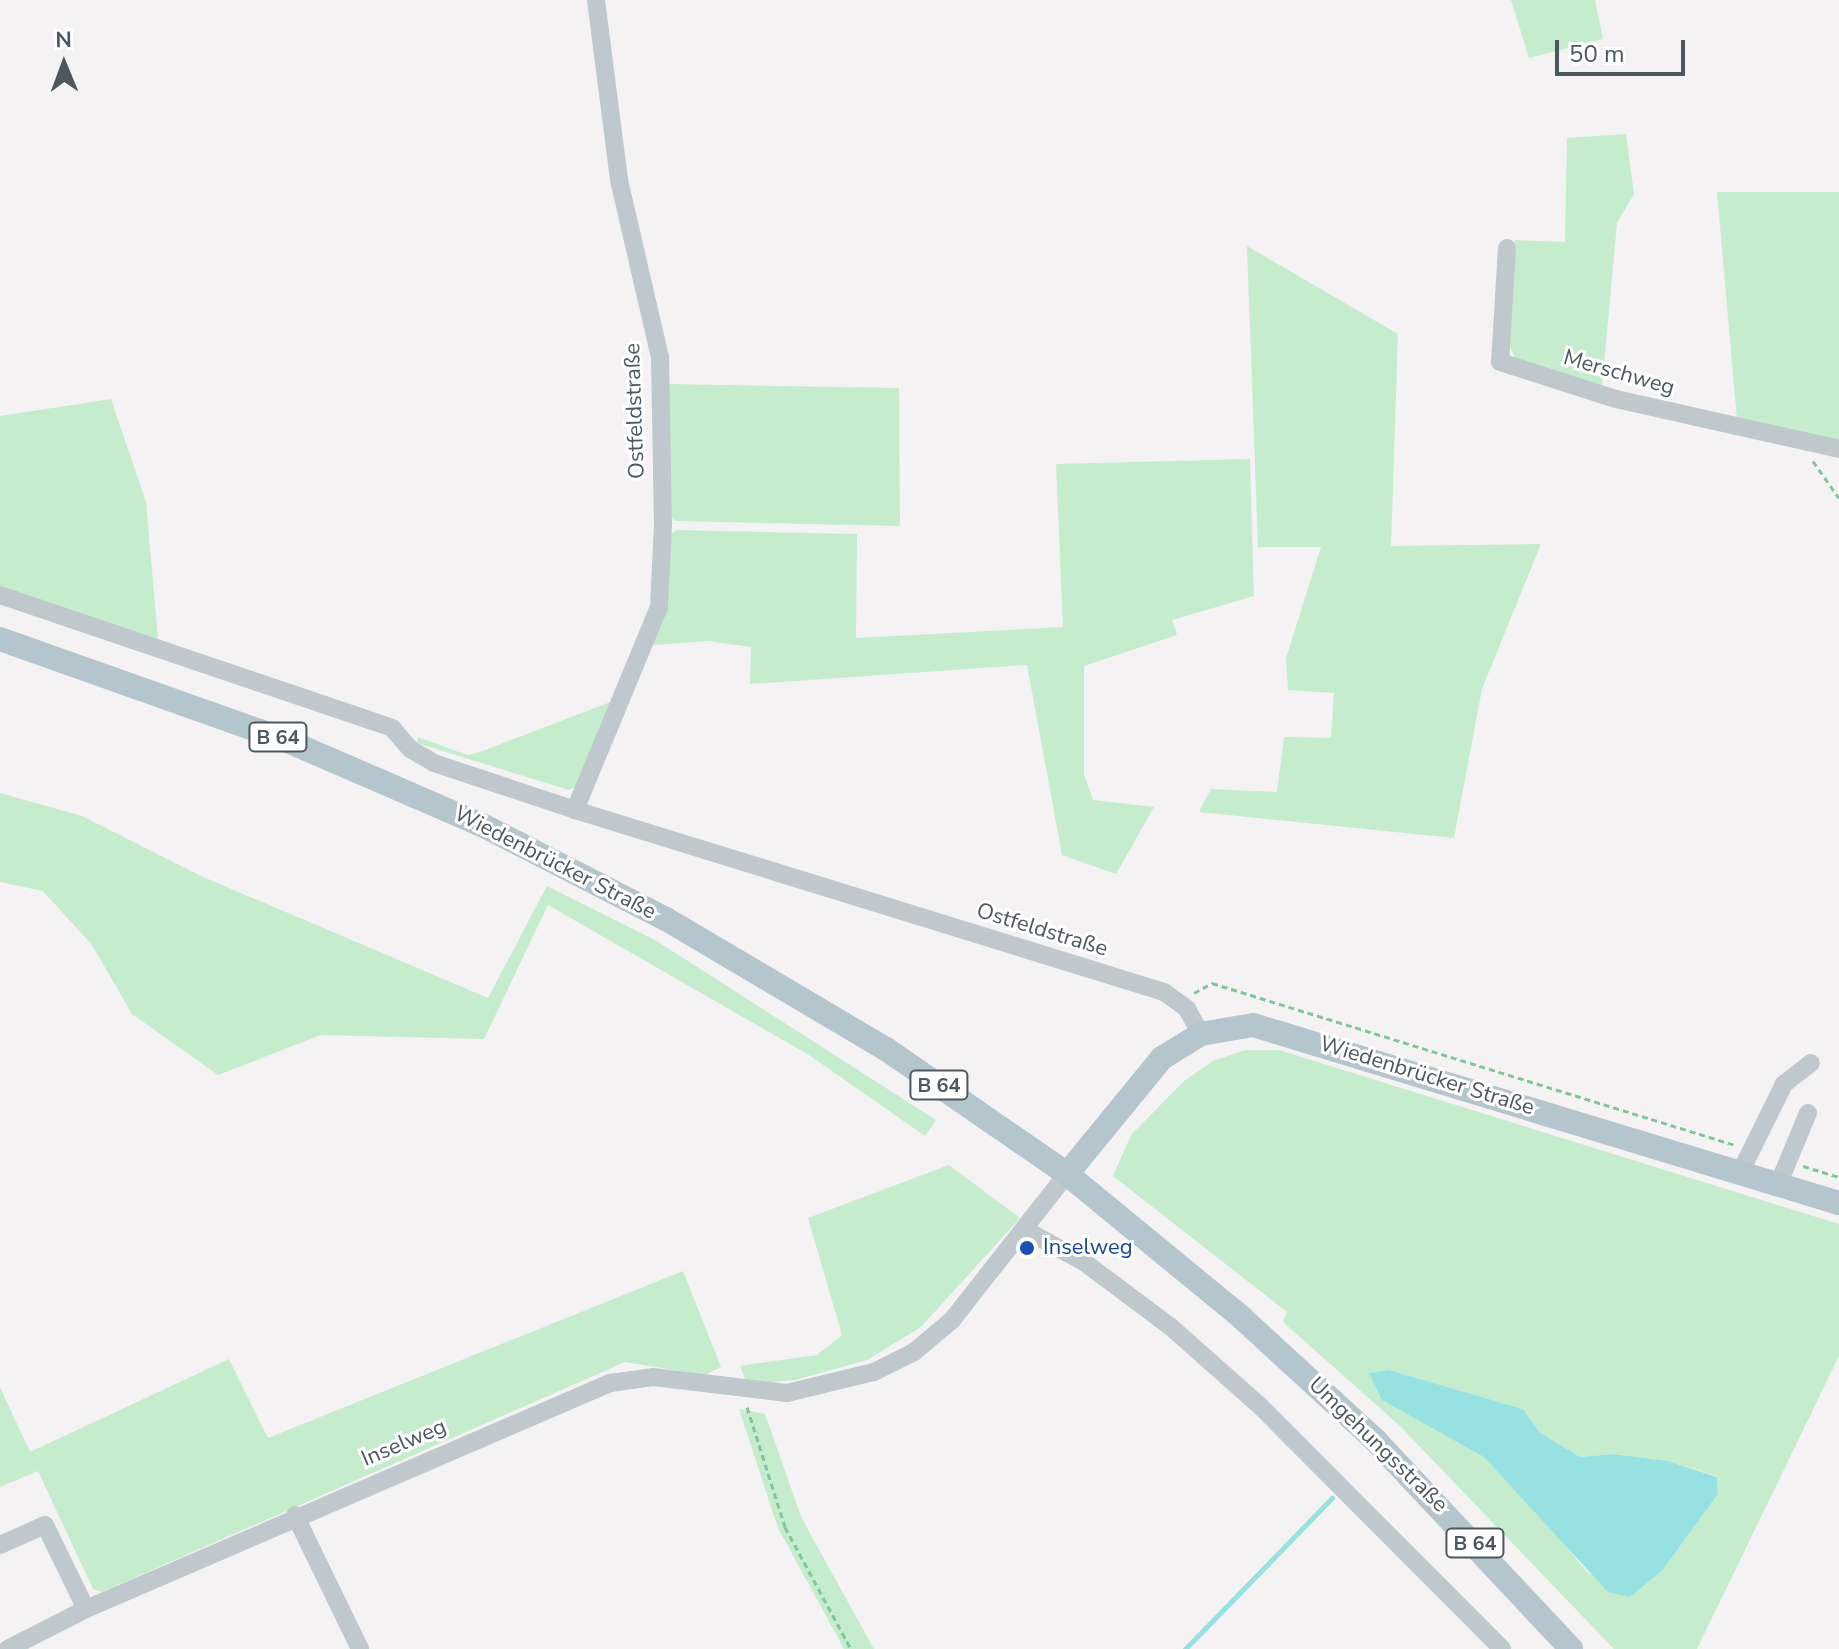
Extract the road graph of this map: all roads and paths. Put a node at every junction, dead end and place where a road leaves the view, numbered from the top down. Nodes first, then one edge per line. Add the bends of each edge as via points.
1 (596, 0) edge
2 (1507, 248) dead end
3 (1816, 446) junction
4 (1839, 449) edge
5 (1839, 498) edge
6 (0, 595) edge
7 (0, 639) edge
8 (575, 810) junction
9 (1182, 1004) junction
10 (1201, 1034) junction
11 (1811, 1063) dead end
12 (1808, 1113) dead end
13 (1750, 1149) junction
14 (1787, 1161) junction
15 (1740, 1173) junction
16 (1067, 1174) junction
17 (1839, 1177) edge
18 (1778, 1185) junction
19 (1839, 1203) edge
20 (1027, 1231) junction
21 (1242, 1318) joint
22 (742, 1391) junction
23 (295, 1515) junction
24 (0, 1545) edge
25 (86, 1609) junction
26 (8, 1649) edge
27 (360, 1649) edge
28 (851, 1649) edge
29 (1502, 1649) edge
30 (1571, 1649) edge

1 - 8 street, Ostfeldstraße via 619,180 660,357 663,525 659,607
2 - 3 street, Merschweg via 1500,362 1616,399
3 - 4 street, Merschweg
3 - 5 path via 1813,462
6 - 8 street, Ostfeldstraße via 392,728 410,749 434,763
7 - 16 main road, Wiedenbrücker Straße / B 64 via 283,739 547,855 809,1000
8 - 9 street, Ostfeldstraße via 1164,992
9 - 10 street
9 - 13 path via 1212,983
10 - 15 main road, Wiedenbrücker Straße via 1238,1025 1281,1030
10 - 16 main road, Wiedenbrücker Straße via 1149,1071
11 - 13 street via 1784,1084
12 - 14 street
13 - 15 street
14 - 17 path
14 - 18 street
15 - 18 main road, Wiedenbrücker Straße
16 - 20 street, Inselweg
16 - 21 main road, Wiedenbrücker Straße / B 64
18 - 19 main road, Wiedenbrücker Straße
20 - 22 street, Inselweg via 952,1320 904,1357 831,1386
20 - 29 street via 1084,1262 1215,1366
21 - 30 main road, Umgehungsstraße / B 64 via 1386,1451
22 - 23 street, Inselweg via 653,1377 610,1383
22 - 28 path via 785,1527
23 - 25 street, Inselweg
23 - 27 street
24 - 25 street via 45,1525
25 - 26 street, Inselweg

